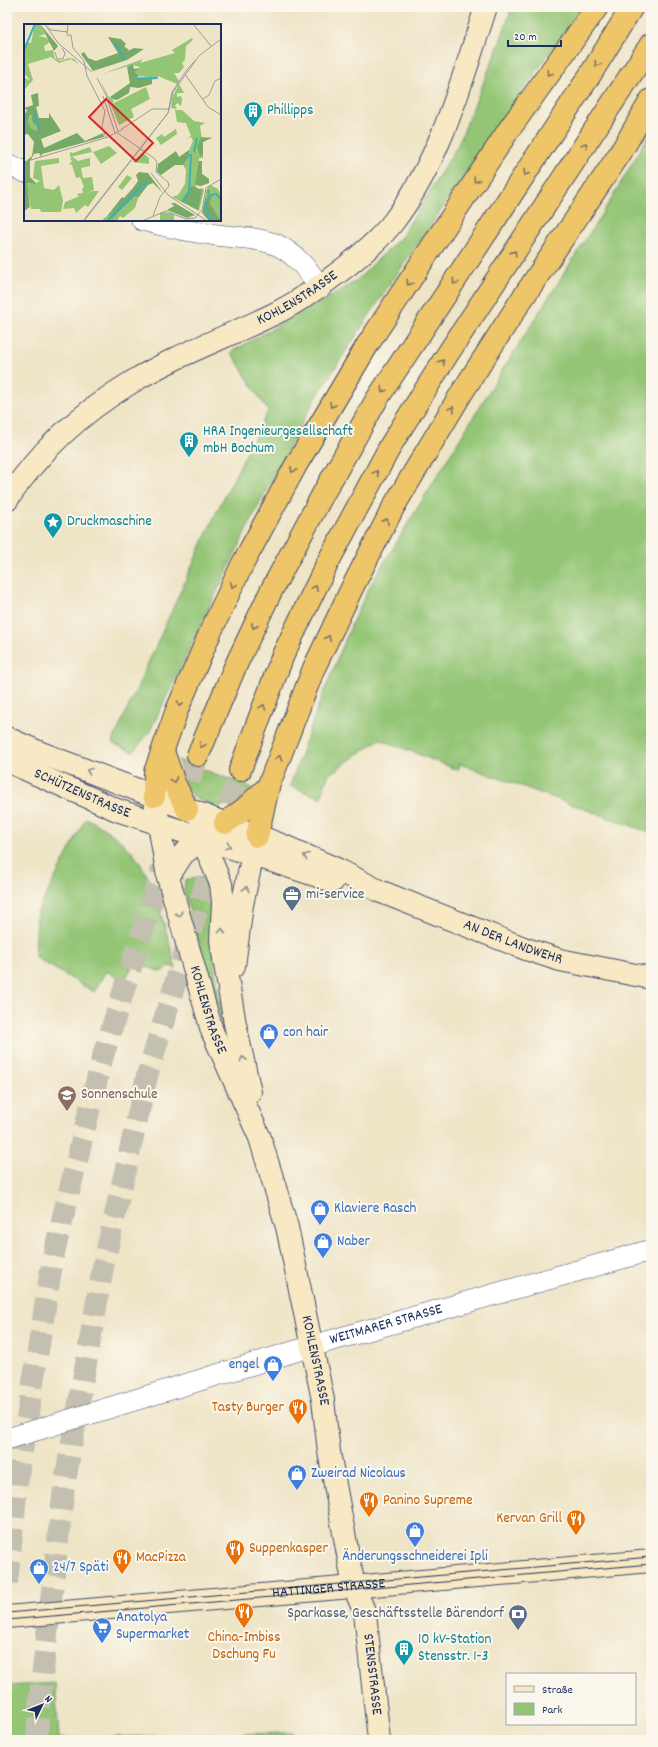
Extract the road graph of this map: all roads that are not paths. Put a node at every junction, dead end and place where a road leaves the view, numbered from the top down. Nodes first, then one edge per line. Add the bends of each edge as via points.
1 (486, 7) edge
2 (597, 7) edge
3 (632, 7) edge
4 (651, 44) edge
5 (651, 100) edge
6 (7, 164) edge
7 (24, 172) edge
8 (146, 221) edge
9 (321, 287) junction
10 (7, 500) edge
11 (7, 738) edge
12 (163, 751) junction
13 (198, 755) tunnel mouth
14 (7, 761) edge
15 (240, 770) tunnel mouth
16 (268, 788) junction
17 (154, 796) junction
18 (187, 808) junction
19 (158, 823) junction
20 (225, 823) junction
21 (202, 838) junction
22 (255, 845) junction
23 (168, 877) junction
24 (651, 978) edge
25 (233, 1011) junction
26 (260, 1138) junction
27 (651, 1250) edge
28 (312, 1346) junction
29 (7, 1439) edge
30 (651, 1561) edge
31 (354, 1587) junction
32 (7, 1617) edge
33 (379, 1740) edge

1 - 9 street, KOHLENSTRASSE via 456,98 434,152 414,191 379,238
2 -> 12 highway via 508,131 368,344 296,465 242,565 213,626 177,710
3 -> 13 highway via 377,399 271,591
15 -> 4 highway via 283,655 328,562 392,443 451,348
16 -> 5 highway via 314,668 394,506 520,302 621,152
6 - 7 street
8 - 9 street via 218,236 255,238 277,246 300,261
9 - 10 street, KOHLENSTRASSE via 280,311 133,381 90,410 43,453
17 -> 11 street, SCHÜTZENSTRASSE
12 - 17 highway via 154,772
12 -> 18 highway via 174,783
14 - 19 street, SCHÜTZENSTRASSE via 117,810
16 - 20 highway
16 - 22 highway
17 - 18 street, AN DER LANDWEHR
17 - 19 street
18 - 20 street, AN DER LANDWEHR
18 - 21 street
19 - 21 street, AN DER LANDWEHR
19 - 23 street, KOHLENSTRASSE
20 - 21 street
20 - 22 street, AN DER LANDWEHR
21 -> 22 street, AN DER LANDWEHR
21 - 23 street via 183,854
25 -> 21 street, KOHLENSTRASSE via 221,940 221,884
22 - 24 street, AN DER LANDWEHR via 341,871 379,891 526,950 560,960
25 -> 22 street, KOHLENSTRASSE via 237,936
23 -> 26 street, KOHLENSTRASSE via 212,1031
26 -> 25 street, KOHLENSTRASSE
26 - 28 street, KOHLENSTRASSE via 287,1227
27 - 28 street, WEITMARER STRASSE
28 - 29 street, WEITMARER STRASSE
28 - 31 street, KOHLENSTRASSE
30 - 31 street, HATTINGER STRASSE
31 - 32 street, HATTINGER STRASSE
31 - 33 street, STENSSTRASSE via 365,1613

